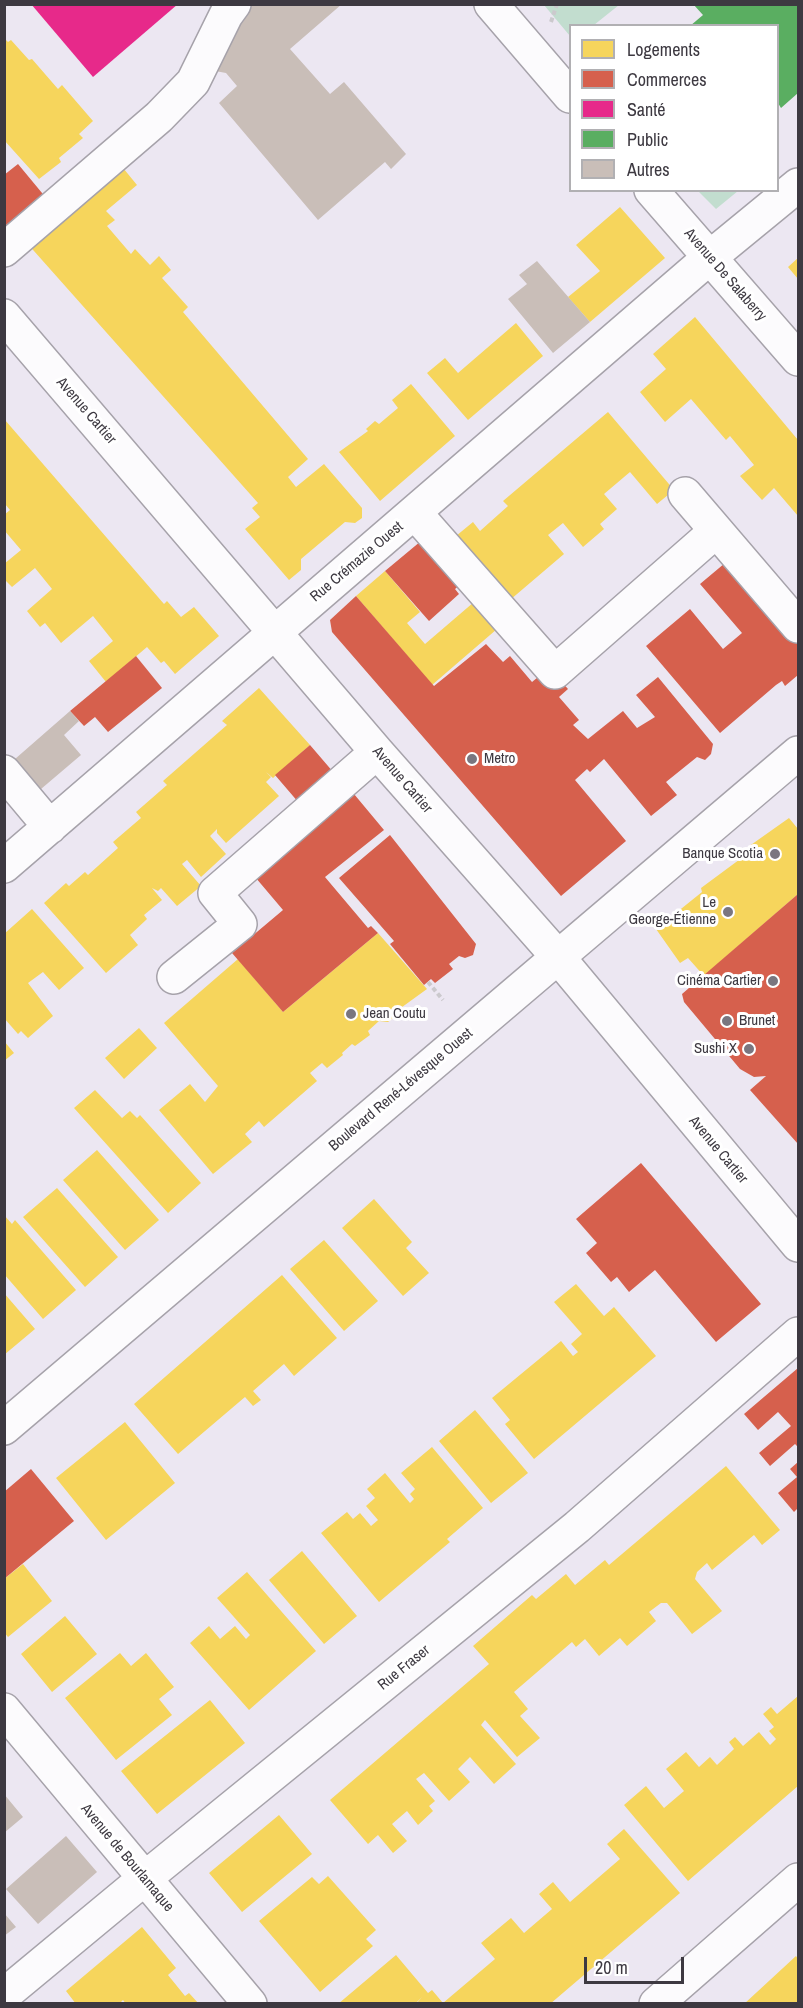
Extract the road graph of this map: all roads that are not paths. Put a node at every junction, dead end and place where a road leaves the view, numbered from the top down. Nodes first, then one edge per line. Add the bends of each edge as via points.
1 (234, 4) edge
2 (491, 4) edge
3 (569, 95) edge
4 (798, 185) edge
5 (653, 192) edge
6 (4, 250) edge
7 (709, 258) junction
8 (4, 316) edge
9 (798, 359) edge
10 (685, 494) dead end
11 (415, 513) junction
12 (716, 531) junction
13 (798, 626) edge
14 (274, 632) junction
15 (377, 752) junction
16 (798, 753) edge
17 (4, 772) edge
18 (50, 827) junction
19 (4, 866) edge
20 (558, 957) junction
21 (174, 977) dead end
22 (798, 1245) edge
23 (798, 1334) edge
24 (4, 1428) edge
25 (4, 1710) edge
26 (144, 1879) junction
27 (798, 1880) edge
28 (4, 1995) edge
29 (250, 2004) edge
30 (656, 2004) edge

1 - 6 street via 193,82 159,117
2 - 3 street
4 - 7 street, Rue Crémazie Ouest
5 - 7 street, Avenue De Salaberry
7 - 9 street, Avenue De Salaberry
7 - 11 street, Rue Crémazie Ouest
8 - 14 street, Avenue Cartier
10 - 12 street
11 - 12 street via 555,672
11 - 14 street, Rue Crémazie Ouest
12 - 13 street
14 - 15 street, Avenue Cartier
14 - 18 street, Rue Crémazie Ouest
15 - 20 street, Avenue Cartier
15 - 21 street via 215,893 240,924
16 - 20 street, Boulevard René-Lévesque Ouest
17 - 18 street
18 - 19 street, Rue Crémazie Ouest
20 - 22 street, Avenue Cartier
20 - 24 street, Boulevard René-Lévesque Ouest
23 - 26 street, Rue Fraser via 577,1527
25 - 26 street, Avenue de Bourlamaque
26 - 28 street, Rue Fraser
26 - 29 street, Avenue de Bourlamaque
27 - 30 street

